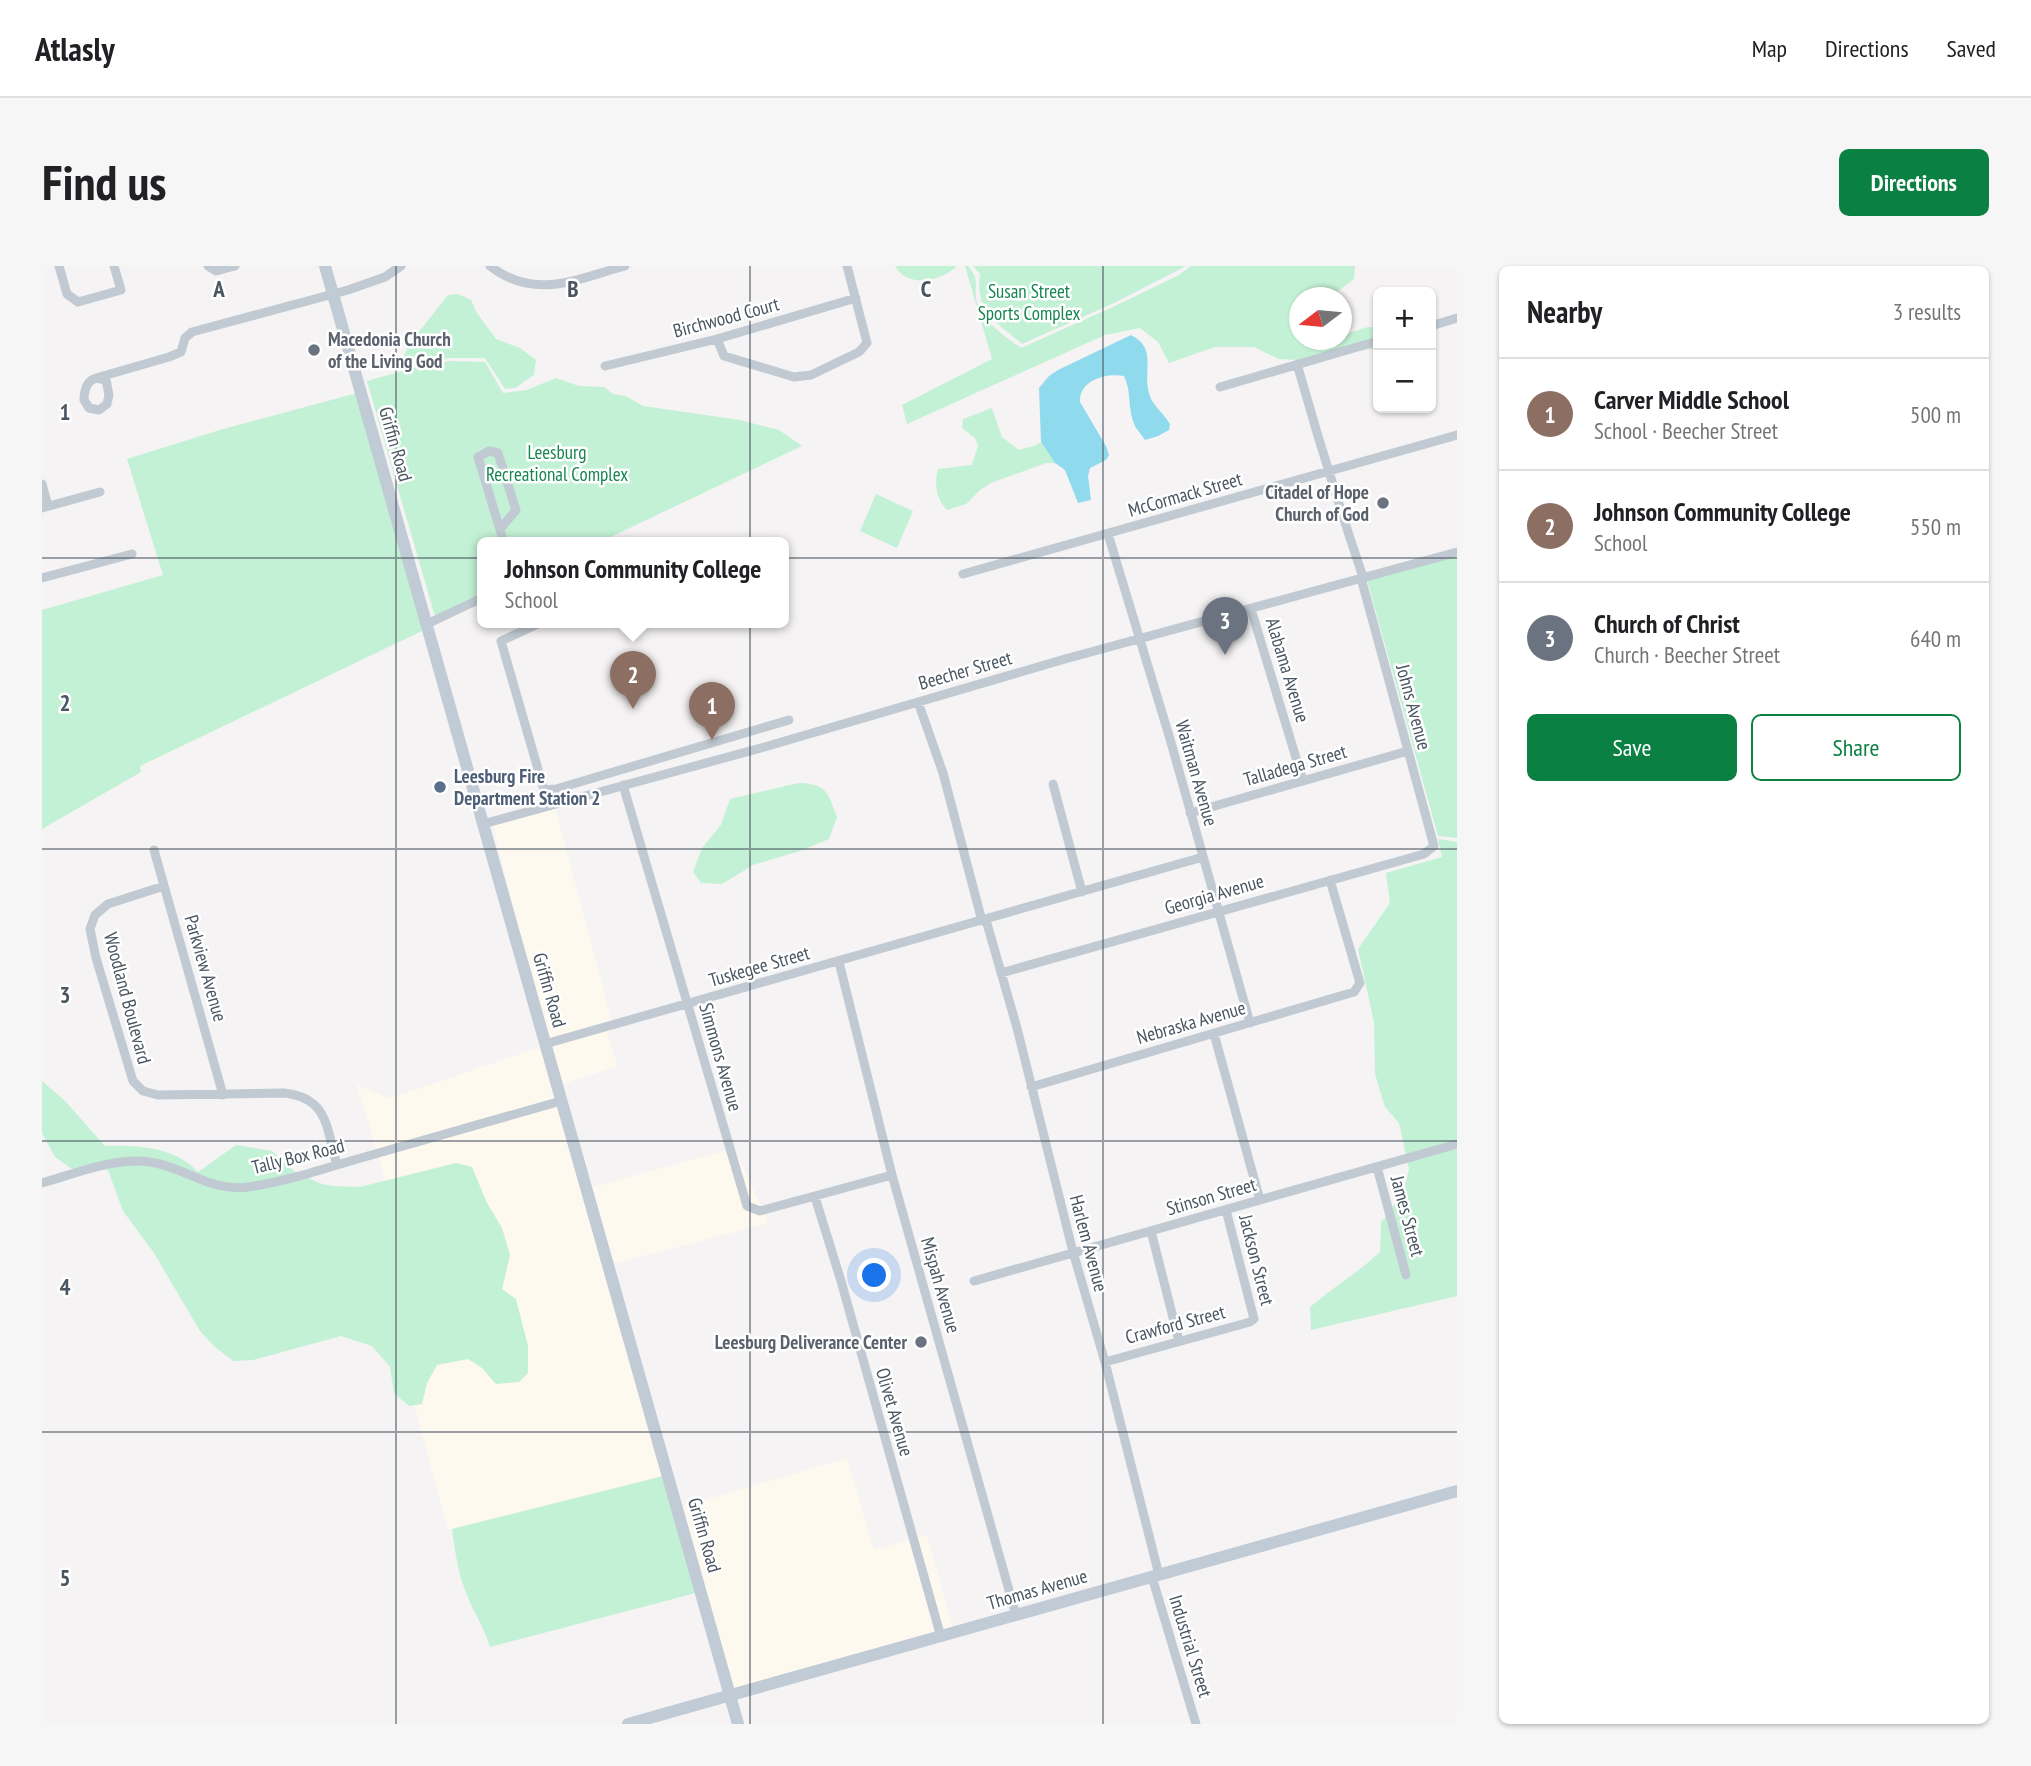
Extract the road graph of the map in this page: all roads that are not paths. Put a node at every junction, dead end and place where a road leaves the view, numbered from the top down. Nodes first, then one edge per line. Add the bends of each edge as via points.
1 (59, 266) edge
2 (114, 266) edge
3 (208, 266) edge
4 (235, 266) edge
5 (325, 266) edge
6 (401, 266) edge
7 (490, 266) edge
8 (625, 266) edge
9 (847, 266) edge
10 (333, 293) junction
11 (856, 298) junction
12 (1457, 318) edge
13 (1436, 324) edge
14 (717, 339) junction
15 (1373, 342) edge
16 (1297, 363) junction
17 (606, 366) dead end
18 (96, 377) dead end
19 (1220, 387) dead end
20 (1457, 435) edge
21 (1329, 472) junction
22 (42, 484) edge
23 (100, 492) dead end
24 (45, 507) edge
25 (500, 529) junction
26 (1108, 534) junction
27 (502, 537) edge
28 (1457, 552) edge
29 (132, 554) dead end
30 (962, 574) dead end
31 (1362, 577) junction
32 (42, 578) edge
33 (477, 600) edge
34 (1251, 609) junction
35 (427, 624) junction
36 (529, 628) edge
37 (1140, 639) junction
38 (918, 702) junction
39 (789, 720) dead end
40 (1408, 751) junction
41 (1303, 781) junction
42 (1053, 784) dead end
43 (623, 785) junction
44 (1191, 813) junction
45 (483, 824) junction
46 (1434, 845) joint
47 (154, 850) dead end
48 (1203, 857) junction
49 (1330, 880) junction
50 (164, 886) junction
51 (1083, 892) junction
52 (1219, 911) junction
53 (984, 920) junction
54 (839, 962) junction
55 (1001, 973) junction
56 (688, 1004) junction
57 (1250, 1023) junction
58 (1214, 1034) junction
59 (545, 1044) junction
60 (1031, 1087) junction
61 (223, 1095) junction
62 (561, 1101) junction
63 (1457, 1144) edge
64 (337, 1165) junction
65 (1377, 1167) junction
66 (892, 1175) junction
67 (42, 1184) edge
68 (815, 1197) junction
69 (1260, 1200) junction
70 (1226, 1210) junction
71 (1150, 1231) junction
72 (1073, 1252) junction
73 (1406, 1275) dead end
74 (974, 1281) dead end
75 (1254, 1319) joint
76 (1179, 1341) junction
77 (1105, 1362) junction
78 (1457, 1491) edge
79 (1156, 1576) junction
80 (1016, 1615) junction
81 (941, 1637) junction
82 (730, 1696) junction
83 (628, 1724) edge
84 (738, 1724) edge
85 (1196, 1724) edge

1 - 2 street via 67,294 78,302 121,290
3 - 4 street via 216,271
5 - 10 street, Griffin Road
6 - 10 street via 385,277
7 - 8 street via 519,283 544,287
9 - 11 street
10 - 18 street via 191,332 178,354
10 - 35 street, Griffin Road
11 - 14 street, Birchwood Court
11 - 14 street via 865,346 811,375 794,377 724,356
12 - 13 street
14 - 17 street, Birchwood Court
15 - 16 street
16 - 19 street
16 - 21 street, Johns Avenue
20 - 21 street, McCormack Street
21 - 26 street, McCormack Street
21 - 31 street, Johns Avenue
22 - 24 street
23 - 24 street
25 - 25 street via 478,457 489,451 498,453 516,510
25 - 27 street
26 - 30 street, McCormack Street
26 - 37 street, Waitman Avenue
28 - 31 street, Beecher Street
29 - 32 street
31 - 34 street, Beecher Street
31 - 40 street, Johns Avenue
33 - 35 street
34 - 37 street, Beecher Street
34 - 41 street, Alabama Avenue
35 - 45 street, Griffin Road
36 - 39 street via 501,641 544,790
37 - 38 street, Beecher Street
37 - 44 street, Waitman Avenue
38 - 43 street, Beecher Street
38 - 53 street, Harlem Avenue
40 - 41 street, Talladega Street
40 - 46 street, Johns Avenue
41 - 44 street, Talladega Street
42 - 51 street
43 - 45 street, Beecher Street
43 - 56 street, Simmons Avenue
44 - 48 street, Waitman Avenue
45 - 59 street, Griffin Road
46 - 49 street, Georgia Avenue via 1424,853
47 - 50 street, Parkview Avenue
48 - 51 street, Tuskegee Street
48 - 52 street, Waitman Avenue
49 - 52 street, Georgia Avenue
49 - 57 street, Nebraska Avenue via 1359,987 1352,993
50 - 61 street, Parkview Avenue
50 - 61 street, Woodland Boulevard via 100,909 90,929 96,958 126,1063 138,1087 158,1096
51 - 53 street, Tuskegee Street
52 - 55 street, Georgia Avenue
52 - 57 street, Waitman Avenue
53 - 54 street, Tuskegee Street
53 - 55 street, Harlem Avenue
54 - 56 street, Tuskegee Street
54 - 66 street, Mispah Avenue
55 - 60 street, Harlem Avenue
56 - 59 street, Tuskegee Street
56 - 68 street, Simmons Avenue via 744,1203 757,1211
57 - 58 street, Nebraska Avenue
58 - 60 street, Nebraska Avenue
58 - 69 street
59 - 62 street, Griffin Road
60 - 72 street, Harlem Avenue
61 - 64 street, Woodland Boulevard via 284,1093 311,1100 324,1119
62 - 64 street, Tally Box Road
62 - 82 street, Griffin Road
63 - 65 street, Stinson Street
64 - 67 street, Tally Box Road via 248,1187 219,1186 146,1161 125,1162
65 - 69 street, Stinson Street
65 - 73 street, James Street
66 - 68 street
66 - 80 street, Mispah Avenue
68 - 81 street, Olivet Avenue
69 - 70 street, Stinson Street
70 - 71 street, Stinson Street
70 - 75 street, Jackson Street
71 - 72 street, Stinson Street
71 - 76 street
72 - 74 street, Stinson Street
72 - 77 street, Harlem Avenue
75 - 76 street, Crawford Street
76 - 77 street, Crawford Street
77 - 79 street, Harlem Avenue
78 - 79 street, Thomas Avenue
79 - 80 street, Thomas Avenue
79 - 85 street, Industrial Street
80 - 81 street, Thomas Avenue
81 - 82 street, Thomas Avenue
82 - 83 street, Thomas Avenue
82 - 84 street, Griffin Road

